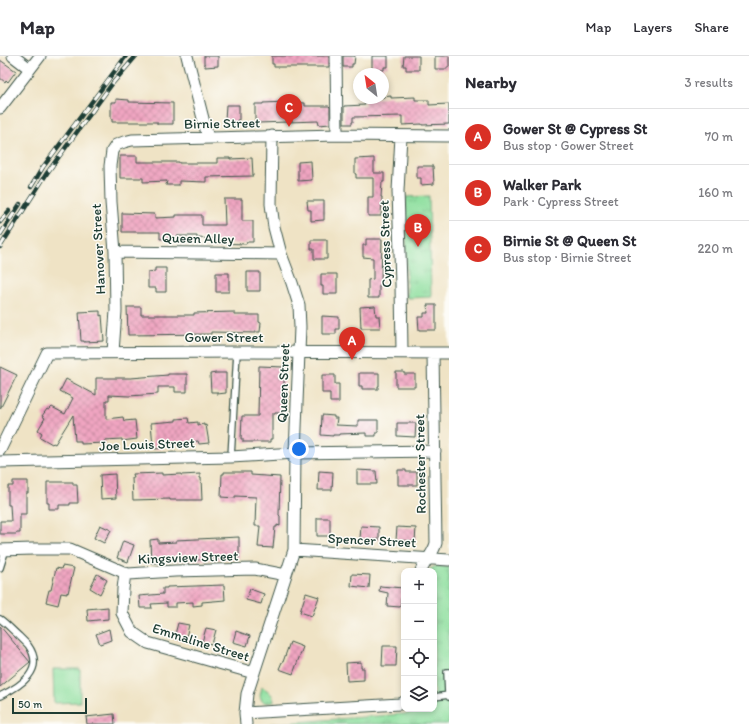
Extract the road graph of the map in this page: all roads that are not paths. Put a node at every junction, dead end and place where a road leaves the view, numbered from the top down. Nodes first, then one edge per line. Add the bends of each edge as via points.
1 (13, 56) edge
2 (40, 56) edge
3 (187, 56) edge
4 (336, 56) edge
5 (30, 69) junction
6 (0, 108) edge
7 (337, 135) junction
8 (272, 136) junction
9 (400, 136) junction
10 (449, 136) edge
11 (208, 138) junction
12 (116, 145) joint
13 (114, 252) junction
14 (280, 254) junction
15 (113, 352) junction
16 (237, 352) junction
17 (402, 352) junction
18 (299, 353) junction
19 (433, 353) junction
20 (449, 353) edge
21 (0, 450) edge
22 (435, 451) junction
23 (295, 453) junction
24 (231, 457) junction
25 (0, 462) edge
26 (3, 550) edge
27 (294, 550) junction
28 (428, 559) junction
29 (449, 560) edge
30 (0, 568) edge
31 (422, 568) edge
32 (125, 573) junction
33 (286, 576) junction
34 (0, 619) edge
35 (449, 672) edge
36 (254, 673) junction
37 (449, 695) edge
38 (0, 696) edge
39 (437, 697) edge
40 (401, 704) edge
41 (245, 718) edge

1 - 5 street
2 - 5 street
3 - 11 street
4 - 7 street
5 - 6 street
7 - 8 street, Birnie Street
7 - 9 street, Birnie Street
8 - 11 street, Birnie Street
8 - 14 street, Queen Street via 271,204
9 - 10 street, Birnie Street
9 - 17 street, Cypress Street via 398,191
11 - 12 street, Birnie Street via 132,140
12 - 13 street, Hanover Street via 112,151 110,166
13 - 14 street, Queen Alley
13 - 15 street, Hanover Street via 116,311
14 - 18 street, Queen Street via 299,305
15 - 16 street, Gower Street
15 - 21 street, Gower Street via 47,353
16 - 18 street, Gower Street
16 - 24 lane
17 - 18 street, Gower Street
17 - 19 street, Gower Street
18 - 23 street, Queen Street
19 - 20 street, Gower Street
19 - 22 street, Rochester Street
22 - 23 street, Joe Louis Street
22 - 28 street, Rochester Street via 436,543
23 - 24 street, Joe Louis Street
23 - 27 street, Queen Street
24 - 25 street, Joe Louis Street
26 - 30 lane
26 - 32 street, Kingsview Street via 70,549
27 - 28 street, Spencer Street
27 - 33 street, Queen Street
28 - 29 street, Spencer Street
28 - 31 street, Rochester Street
32 - 33 street, Kingsview Street via 255,569
32 - 36 street, Emmaline Street via 122,613 132,632 148,643
33 - 36 street, Queen Street
34 - 38 lane via 27,644 34,661 33,670 27,678
35 - 37 lane
36 - 41 street, Queen Street via 247,694
37 - 39 lane
40 - 41 street

